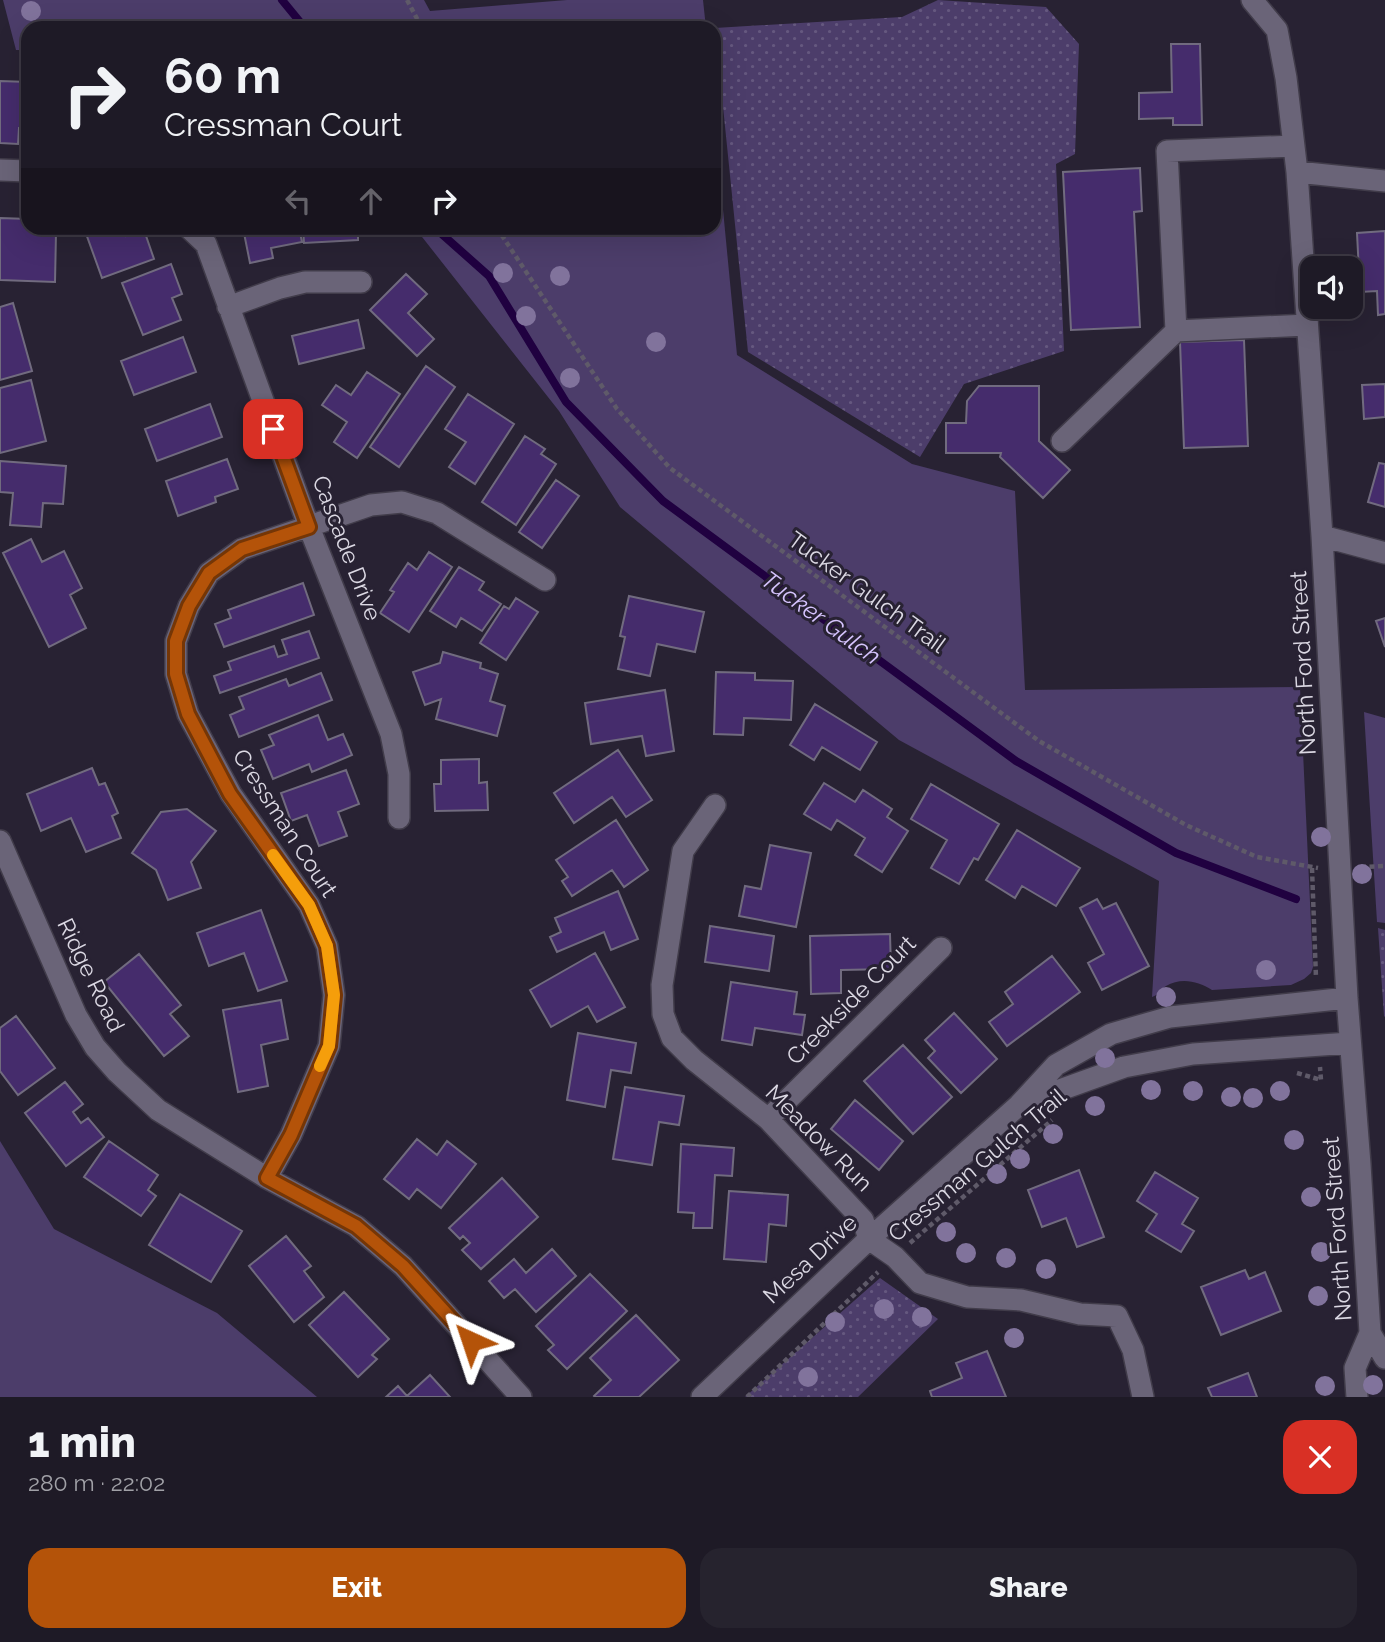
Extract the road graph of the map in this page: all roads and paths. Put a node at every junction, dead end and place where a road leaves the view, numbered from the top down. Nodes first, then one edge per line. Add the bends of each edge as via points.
1 (407, 0) edge
2 (1252, 0) edge
3 (418, 21) edge
4 (1294, 146) junction
5 (0, 170) edge
6 (21, 171) edge
7 (1297, 172) junction
8 (1385, 181) edge
9 (196, 235) edge
10 (502, 235) edge
11 (361, 282) dead end
12 (228, 307) junction
13 (1307, 325) junction
14 (1177, 331) junction
15 (1062, 441) dead end
16 (309, 527) junction
17 (1322, 536) junction
18 (1385, 553) edge
19 (545, 580) dead end
20 (715, 805) dead end
21 (399, 818) dead end
22 (0, 841) edge
23 (941, 948) dead end
24 (1347, 998) junction
25 (1316, 1000) junction
26 (1350, 1043) junction
27 (1318, 1045) junction
28 (1289, 1070) dead end
29 (1019, 1105) junction
30 (1058, 1115) dead end
31 (768, 1119) junction
32 (267, 1178) junction
33 (869, 1239) junction
34 (895, 1257) junction
35 (1370, 1333) junction
36 (1385, 1357) edge
37 (522, 1397) edge
38 (702, 1397) edge
39 (747, 1397) edge
40 (1143, 1397) edge
41 (1357, 1397) edge

1 - 3 path
2 - 4 street, North Ford Street via 1277,30
4 - 7 street, North Ford Street
4 - 14 street via 1167,151
5 - 6 street
7 - 8 street
7 - 13 street, North Ford Street
9 - 12 street, Cascade Drive via 206,244
10 - 25 path, Tucker Gulch Trail via 617,409 670,468 1039,741 1186,825 1257,857 1312,868
11 - 12 street via 305,282
12 - 16 street, Cascade Drive
13 - 14 street
13 - 17 street, North Ford Street
14 - 15 street
16 - 19 street, Cressman Court via 371,505 402,502 437,513
16 - 21 street, Cascade Drive via 391,734 399,774
16 - 32 street, Cressman Court via 242,549 209,573 189,606 176,641 176,674 188,714 230,794 309,905 327,946 334,995 329,1046
17 - 18 street
17 - 24 street, North Ford Street
20 - 31 street, Meadow Run via 682,851 662,985 663,1014 672,1038 694,1060
22 - 32 street, Ridge Road via 76,1015 95,1047 158,1110
23 - 31 street, Creekside Court
24 - 25 street, Mesa Drive
24 - 26 street, North Ford Street
25 - 29 street, Mesa Drive via 1170,1017 1111,1034 1056,1065
26 - 27 street, Mesa Drive
26 - 35 street, North Ford Street
27 - 28 path via 1321,1080
27 - 29 street, Mesa Drive via 1193,1054 1124,1067
29 - 33 street, Mesa Drive
30 - 34 path, Cressman Gulch Trail
31 - 33 street, Meadow Run via 863,1220
32 - 37 street, Ridge Road via 356,1226 394,1258
33 - 34 street, Meadow Run
33 - 38 street, Mesa Drive
34 - 39 path, Cressman Gulch Trail
34 - 40 street, Meadow Run via 920,1283 967,1297 1021,1300 1080,1314 1116,1316 1133,1350
35 - 36 street, North Ford Street
35 - 41 street, North Ford Street via 1355,1367

